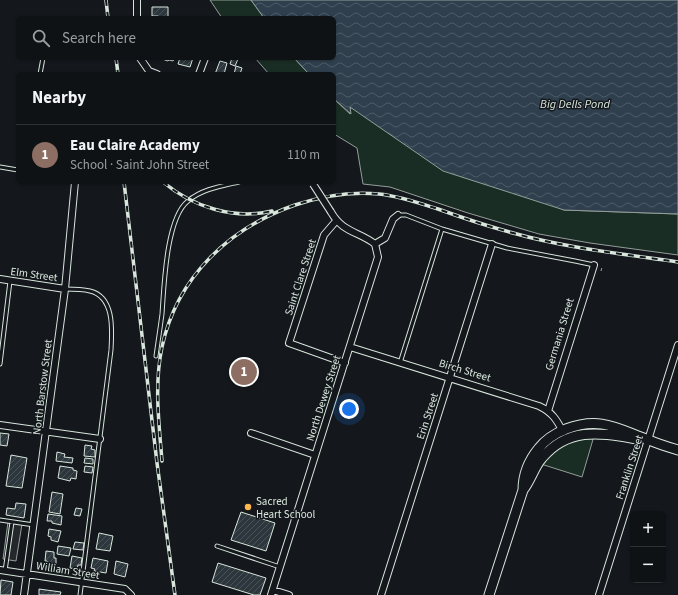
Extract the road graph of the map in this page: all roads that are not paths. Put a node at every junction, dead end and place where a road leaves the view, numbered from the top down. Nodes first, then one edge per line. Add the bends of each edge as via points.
1 (137, 0) edge
2 (137, 16) edge
3 (43, 60) edge
4 (141, 60) edge
5 (204, 60) edge
6 (40, 72) edge
7 (151, 72) edge
8 (201, 72) edge
9 (0, 167) edge
10 (16, 170) edge
11 (75, 184) edge
12 (231, 184) edge
13 (314, 184) edge
14 (398, 215) joint
15 (336, 221) junction
16 (442, 230) junction
17 (375, 244) junction
18 (492, 244) junction
19 (594, 265) joint
20 (0, 279) edge
21 (10, 280) junction
22 (65, 289) junction
23 (678, 345) edge
24 (350, 347) junction
25 (156, 356) dead end
26 (345, 362) junction
27 (400, 363) junction
28 (0, 364) edge
29 (450, 378) junction
30 (548, 411) junction
31 (0, 425) edge
32 (562, 430) junction
33 (46, 432) junction
34 (251, 433) dead end
35 (100, 439) junction
36 (566, 439) junction
37 (648, 440) junction
38 (678, 450) edge
39 (315, 455) junction
40 (523, 490) junction
41 (0, 520) edge
42 (12, 522) junction
43 (34, 526) junction
44 (217, 546) dead end
45 (280, 567) junction
46 (3, 570) edge
47 (27, 574) junction
48 (81, 582) junction
49 (272, 592) edge
50 (131, 594) edge
51 (24, 595) edge
52 (80, 595) edge
53 (289, 595) edge
54 (381, 595) edge
55 (489, 595) edge
56 (599, 595) edge

1 - 2 street
3 - 6 lane
4 - 7 street
5 - 8 street
9 - 10 lane
11 - 22 street, North Barstow Street
12 - 25 lane via 201,192 189,200 180,213 166,259
13 - 15 street, bridge
14 - 16 lane via 406,215
14 - 17 street via 393,219 385,238
15 - 17 street via 347,230
15 - 26 street, Saint Clare Street via 324,235 289,343
16 - 18 lane
16 - 27 lane
17 - 24 street, North Dewey Street via 378,257
18 - 19 lane
18 - 29 street, Erin Street
19 - 30 street, Germania Street
20 - 21 street, Elm Street
21 - 22 street, Elm Street
21 - 28 lane
22 - 33 street, North Barstow Street
22 - 35 lane via 91,291 108,306 112,328 111,350
23 - 37 street, Franklin Street
24 - 26 street, North Dewey Street
24 - 27 street, Birch Street
26 - 39 street, North Dewey Street
27 - 29 street, Birch Street
29 - 30 street, Birch Street
29 - 54 street, Erin Street
30 - 32 street, Birch Street
31 - 33 street
32 - 36 street, Birch Street
32 - 37 main road via 599,423 620,428
32 - 40 main road via 545,441 532,457 524,474
33 - 35 street
33 - 43 street, North Barstow Street
34 - 39 street
35 - 48 lane
36 - 37 main road via 598,433
36 - 40 main road via 542,458
37 - 38 main road
37 - 56 street, Franklin Street
39 - 45 street, North Dewey Street
40 - 55 main road
41 - 42 lane
42 - 43 lane
42 - 46 lane
43 - 47 street, North Barstow Street
44 - 45 lane
45 - 49 street, North Dewey Street
46 - 47 street, William Street
47 - 48 street, William Street
47 - 51 street, North Barstow Street
48 - 50 street, William Street via 125,589
48 - 52 lane
49 - 53 street

